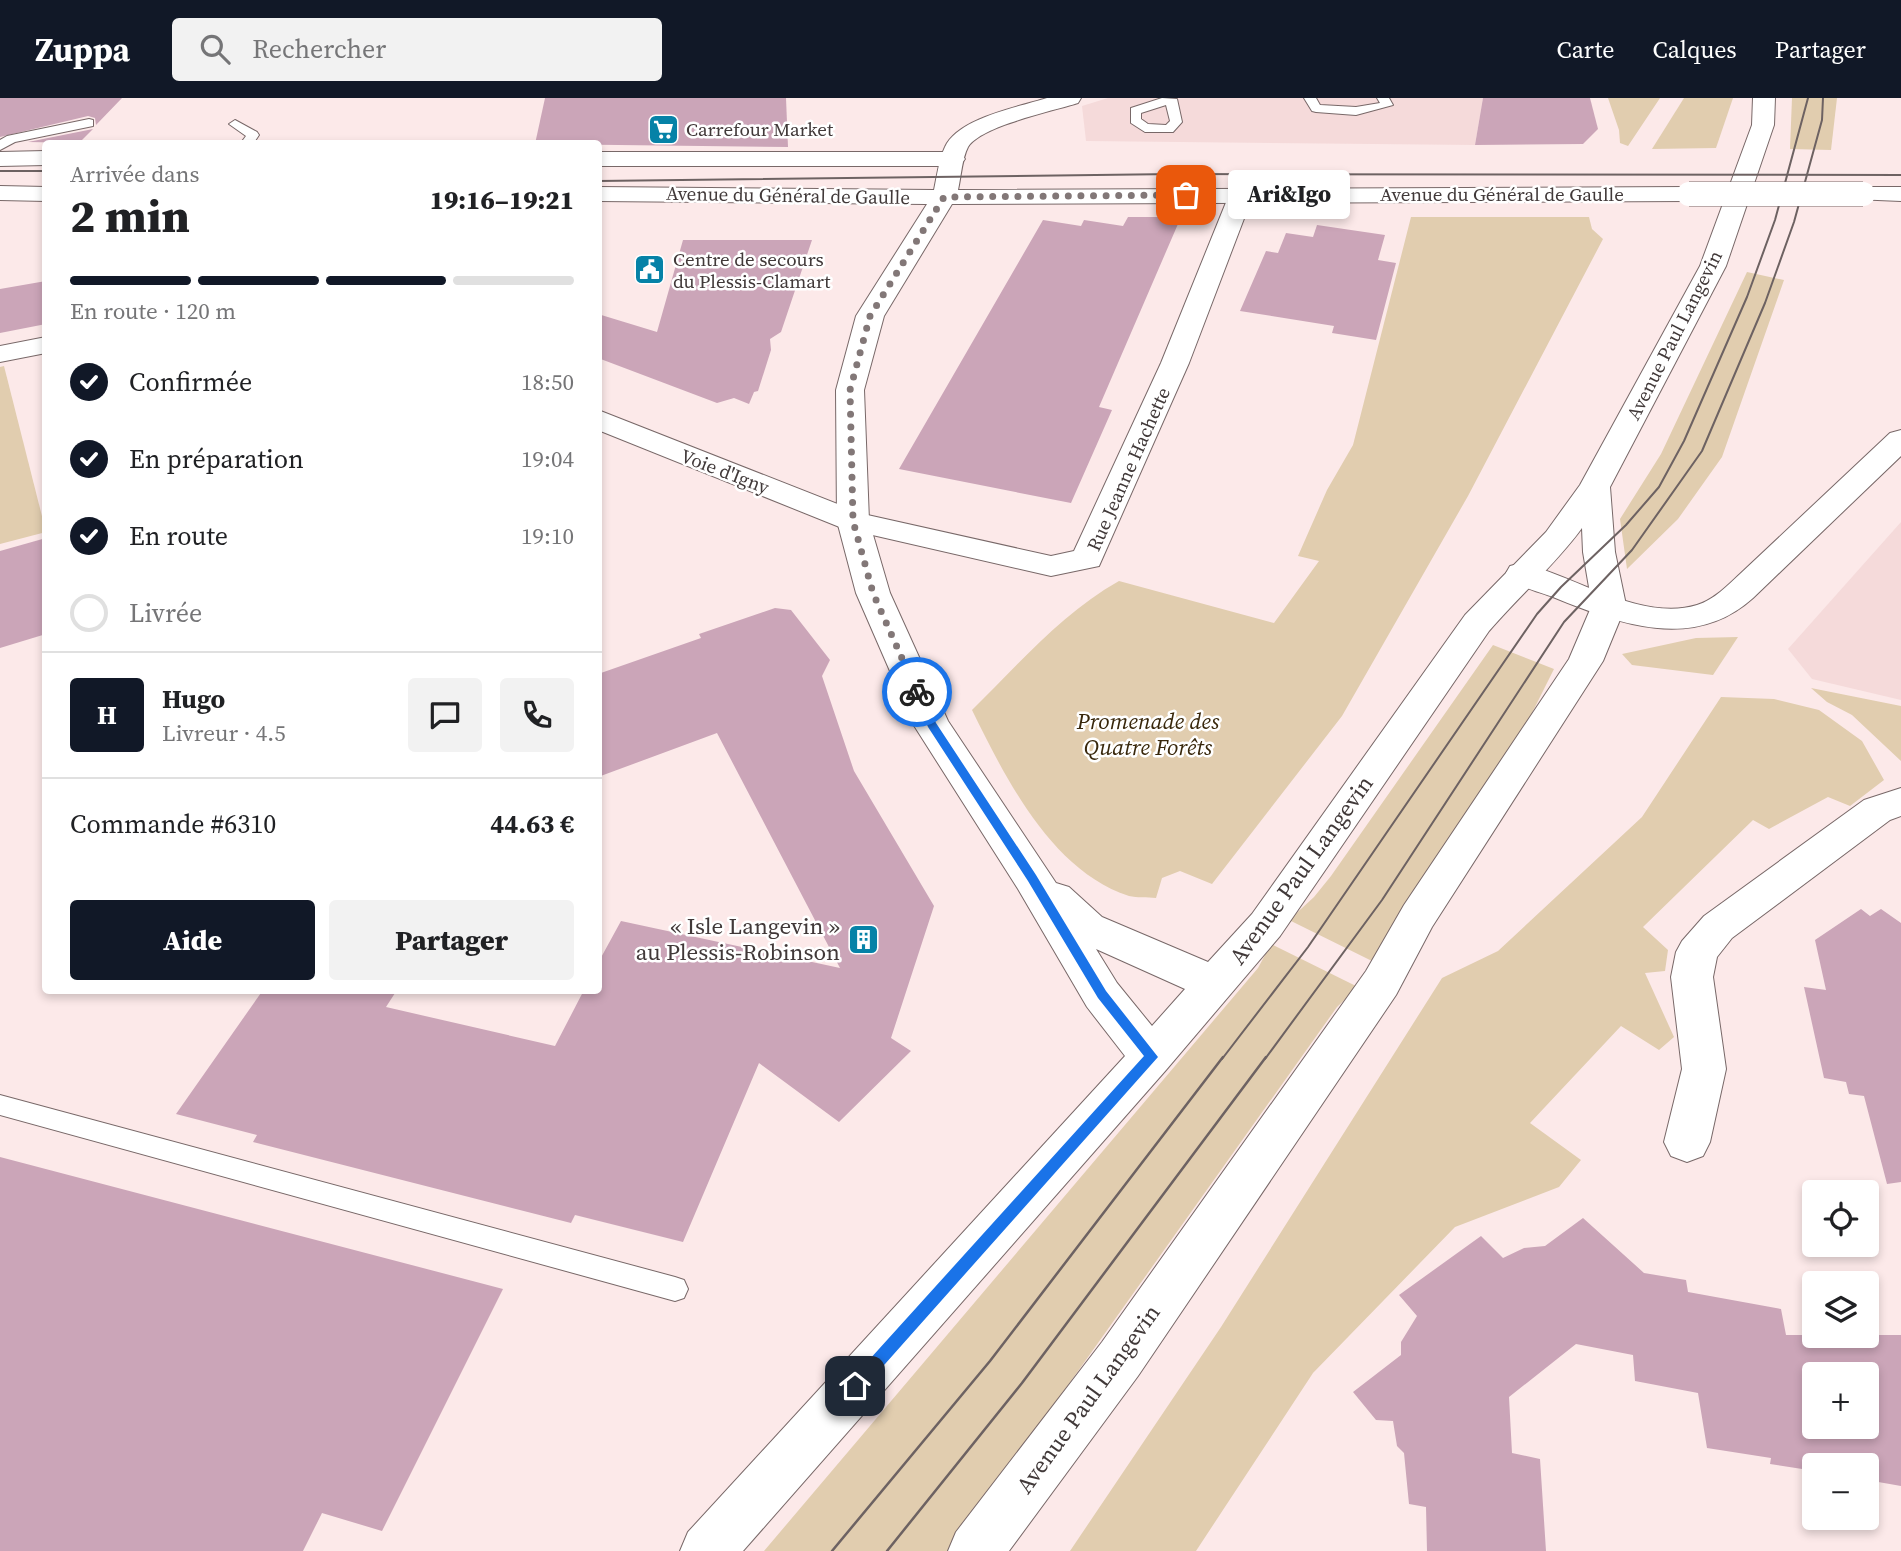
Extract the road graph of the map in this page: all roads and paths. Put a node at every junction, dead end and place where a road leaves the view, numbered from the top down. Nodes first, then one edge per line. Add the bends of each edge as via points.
1 (1070, 98) edge
2 (1310, 98) edge
3 (1383, 98) edge
4 (1764, 98) edge
5 (1038, 104) edge
6 (89, 123) dead end
7 (235, 124) dead end
8 (249, 140) edge
9 (0, 146) edge
10 (42, 158) edge
11 (0, 159) edge
12 (602, 159) edge
13 (953, 159) junction
14 (0, 193) edge
15 (42, 194) edge
16 (602, 194) edge
17 (1901, 194) edge
18 (1241, 195) junction
19 (944, 197) junction
20 (42, 346) edge
21 (0, 354) edge
22 (602, 421) edge
23 (1901, 439) edge
24 (1595, 487) junction
25 (853, 521) junction
26 (1522, 573) junction
27 (1609, 605) junction
28 (1901, 802) edge
29 (1032, 878) junction
30 (1216, 984) junction
31 (1152, 1057) junction
32 (0, 1105) edge
33 (1687, 1142) dead end
34 (675, 1289) dead end
35 (707, 1551) edge
36 (975, 1551) edge

1 - 5 main road
2 - 3 lane via 1316,108 1356,111 1387,105
4 - 24 main road, Avenue Paul Langevin via 1763,125 1713,266
5 - 13 main road via 966,136
6 - 9 lane via 11,139
7 - 8 lane via 253,135
10 - 11 main road
12 - 13 main road, Avenue du Général de Gaulle
13 - 19 main road
14 - 15 main road
16 - 19 main road, Avenue du Général de Gaulle
17 - 18 main road, Avenue du Général de Gaulle, bridge
18 - 19 main road, Avenue du Général de Gaulle
18 - 25 main road, Rue Jeanne Hachette via 1175,363 1087,559 1051,566
19 - 25 main road via 870,316 850,390
20 - 21 main road
22 - 25 main road, Voie d'Igny
23 - 27 main road via 1728,603 1678,620
24 - 26 main road, Avenue Paul Langevin via 1557,539
24 - 27 main road via 1599,551
25 - 29 main road via 873,593 931,724
26 - 27 main road
26 - 30 main road, Avenue Paul Langevin via 1477,623 1266,925
27 - 36 main road, Avenue Paul Langevin via 1586,661 1418,916 1381,983 1120,1359
28 - 33 main road via 1877,810 1718,927 1697,952 1692,977 1704,1069
29 - 30 main road via 1088,928
29 - 31 main road via 1102,995
30 - 31 main road, Avenue Paul Langevin
31 - 35 main road, Avenue Paul Langevin
32 - 34 lane

